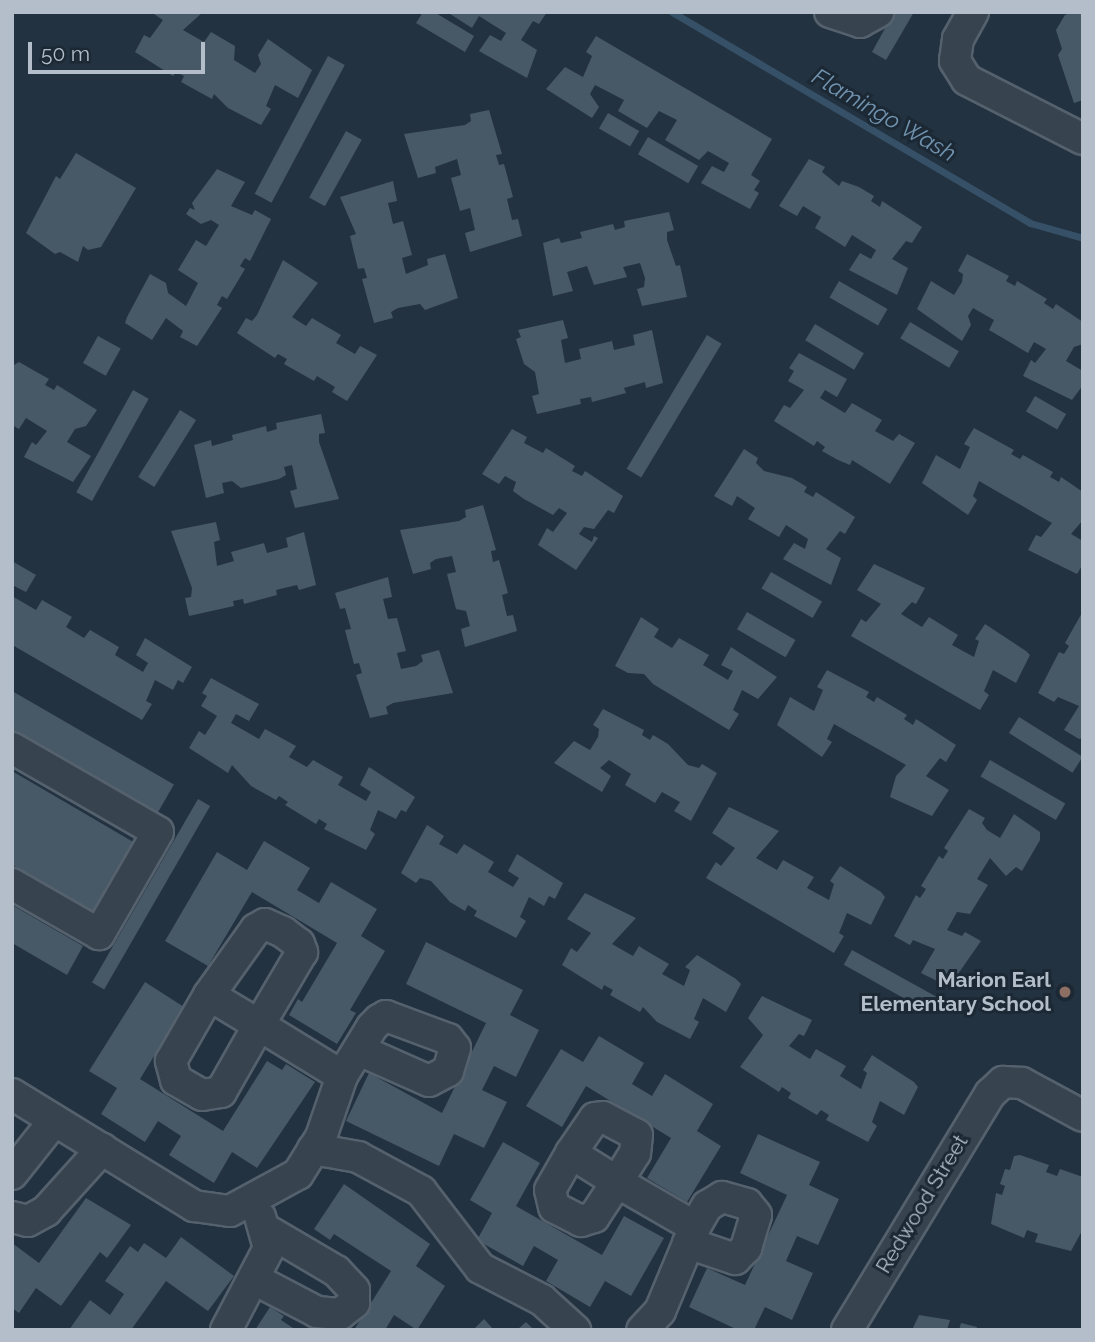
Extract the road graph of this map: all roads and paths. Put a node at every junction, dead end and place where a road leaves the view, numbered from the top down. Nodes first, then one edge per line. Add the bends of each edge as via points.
1 (830, 12) edge
2 (878, 12) edge
3 (973, 12) edge
4 (1083, 139) edge
5 (12, 748) edge
6 (12, 884) edge
7 (209, 995) junction
8 (259, 1025) junction
9 (359, 1050) dead end
10 (342, 1076) junction
11 (12, 1094) edge
12 (1081, 1112) edge
13 (54, 1121) junction
14 (102, 1149) junction
15 (313, 1149) junction
16 (571, 1153) junction
17 (12, 1174) edge
18 (617, 1182) junction
19 (252, 1200) junction
20 (12, 1217) edge
21 (268, 1231) junction
22 (256, 1280) junction
23 (226, 1330) edge
24 (575, 1330) edge
25 (642, 1330) edge
26 (847, 1330) edge

1 - 2 street via 860,22
3 - 4 street via 958,39 955,61 967,80
5 - 6 street via 158,832 99,934
7 - 8 street
7 - 8 street via 171,1061 176,1080 186,1087 202,1096 221,1092
7 - 8 street via 256,929 265,924 283,932 302,952
8 - 10 street
9 - 10 street
10 - 15 street
11 - 13 street
12 - 26 street, Redwood Street via 1022,1083 1003,1082 980,1107
13 - 14 street
13 - 17 street
14 - 19 street via 194,1206 230,1210
14 - 20 street via 46,1211 28,1221
15 - 19 street via 298,1174
15 - 24 street via 358,1157 421,1191 480,1268 542,1300
16 - 18 street
16 - 18 street via 595,1118 603,1117 636,1135 635,1153
16 - 18 street via 550,1190 554,1207 588,1221
18 - 25 street via 691,1235 660,1311
19 - 21 street
21 - 22 street via 269,1248
21 - 22 street via 336,1271 354,1290 354,1303 340,1314 317,1312
22 - 23 street

